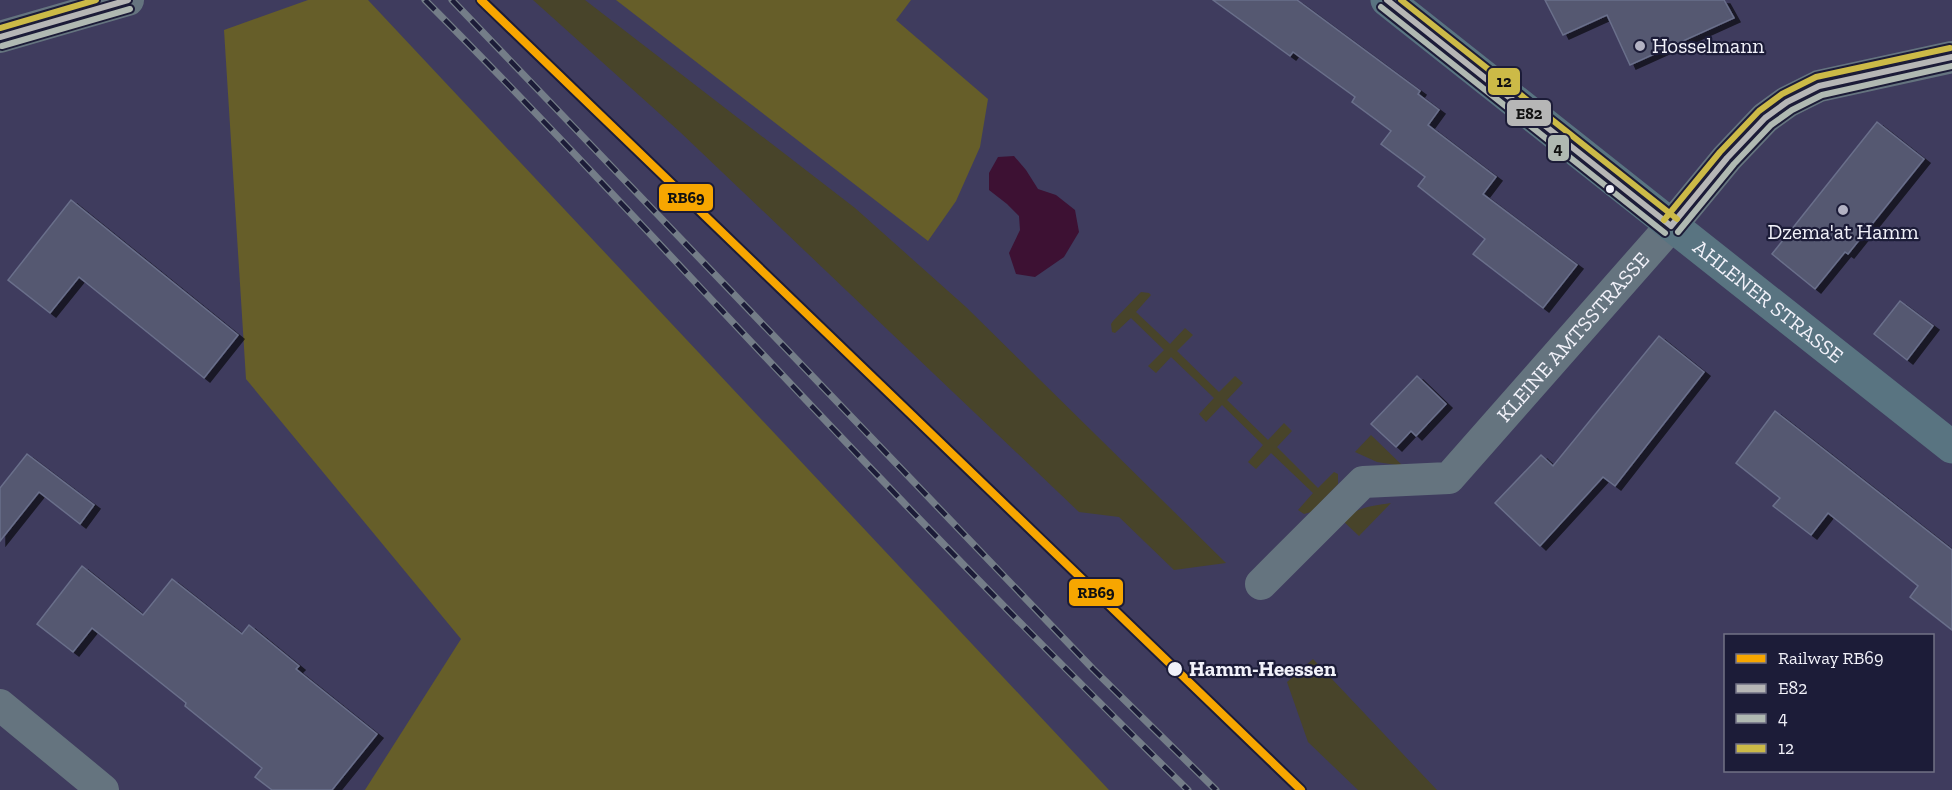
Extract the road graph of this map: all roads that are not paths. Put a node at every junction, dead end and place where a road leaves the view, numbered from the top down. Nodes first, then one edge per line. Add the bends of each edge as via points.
1 (128, 0) edge
2 (1387, 0) edge
3 (0, 37) edge
4 (1952, 57) edge
5 (1671, 226) junction
6 (1952, 447) edge
7 (1261, 584) dead end
8 (0, 705) edge
9 (103, 790) edge

1 - 3 street
2 - 5 main road, AHLENER STRASSE
4 - 5 street, KLEINE AMTSSTRASSE via 1819,86 1786,102 1726,158
5 - 6 main road, AHLENER STRASSE
5 - 7 street, KLEINE AMTSSTRASSE via 1449,478 1363,482
8 - 9 street

